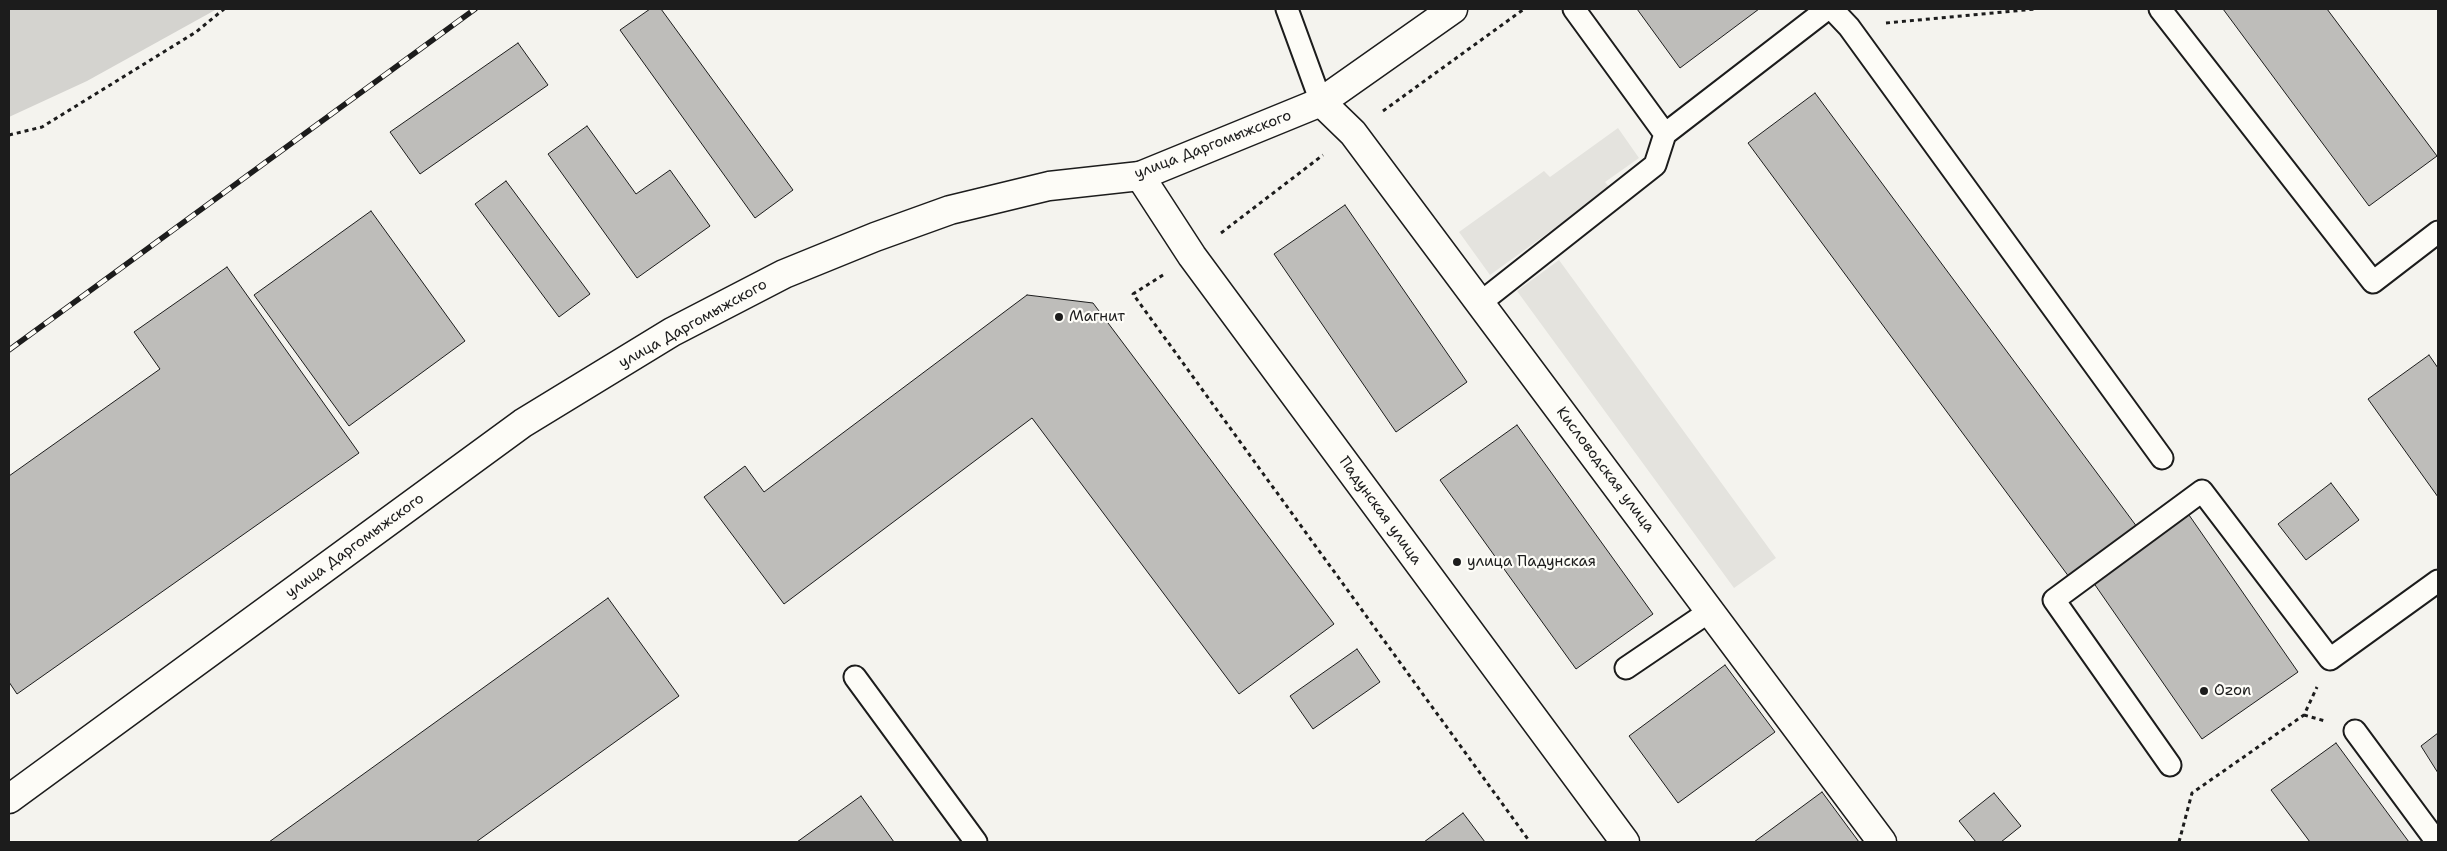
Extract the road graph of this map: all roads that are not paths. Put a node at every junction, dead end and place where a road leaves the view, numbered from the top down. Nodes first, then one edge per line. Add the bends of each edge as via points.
1 (1288, 9) edge
2 (1453, 9) edge
3 (1574, 9) edge
4 (1827, 9) edge
5 (1832, 9) edge
6 (2160, 9) edge
7 (1321, 102) junction
8 (1665, 134) junction
9 (1140, 176) junction
10 (2438, 232) edge
11 (1480, 303) junction
12 (2162, 458) dead end
13 (2438, 581) edge
14 (1710, 611) junction
15 (1626, 668) dead end
16 (855, 677) dead end
17 (2355, 731) dead end
18 (2170, 765) dead end
19 (9, 798) edge
20 (976, 842) edge
21 (1626, 842) edge
22 (1882, 842) edge
23 (2437, 842) edge

1 - 7 lane
2 - 7 street, улица Даргомыжского
3 - 8 lane
4 - 8 lane
5 - 12 lane
6 - 10 lane via 2373,282
7 - 9 street, улица Даргомыжского
7 - 11 street, Кисловодская улица via 1353,133
8 - 11 lane via 1655,166
9 - 19 street, улица Даргомыжского via 1049,186 950,210 784,274 672,332 523,423
9 - 21 street, Падунская улица via 1198,264
11 - 14 street, Кисловодская улица
13 - 18 lane via 2330,660 2202,491 2054,600
14 - 15 lane
14 - 22 street, Кисловодская улица
16 - 20 lane
17 - 23 lane

